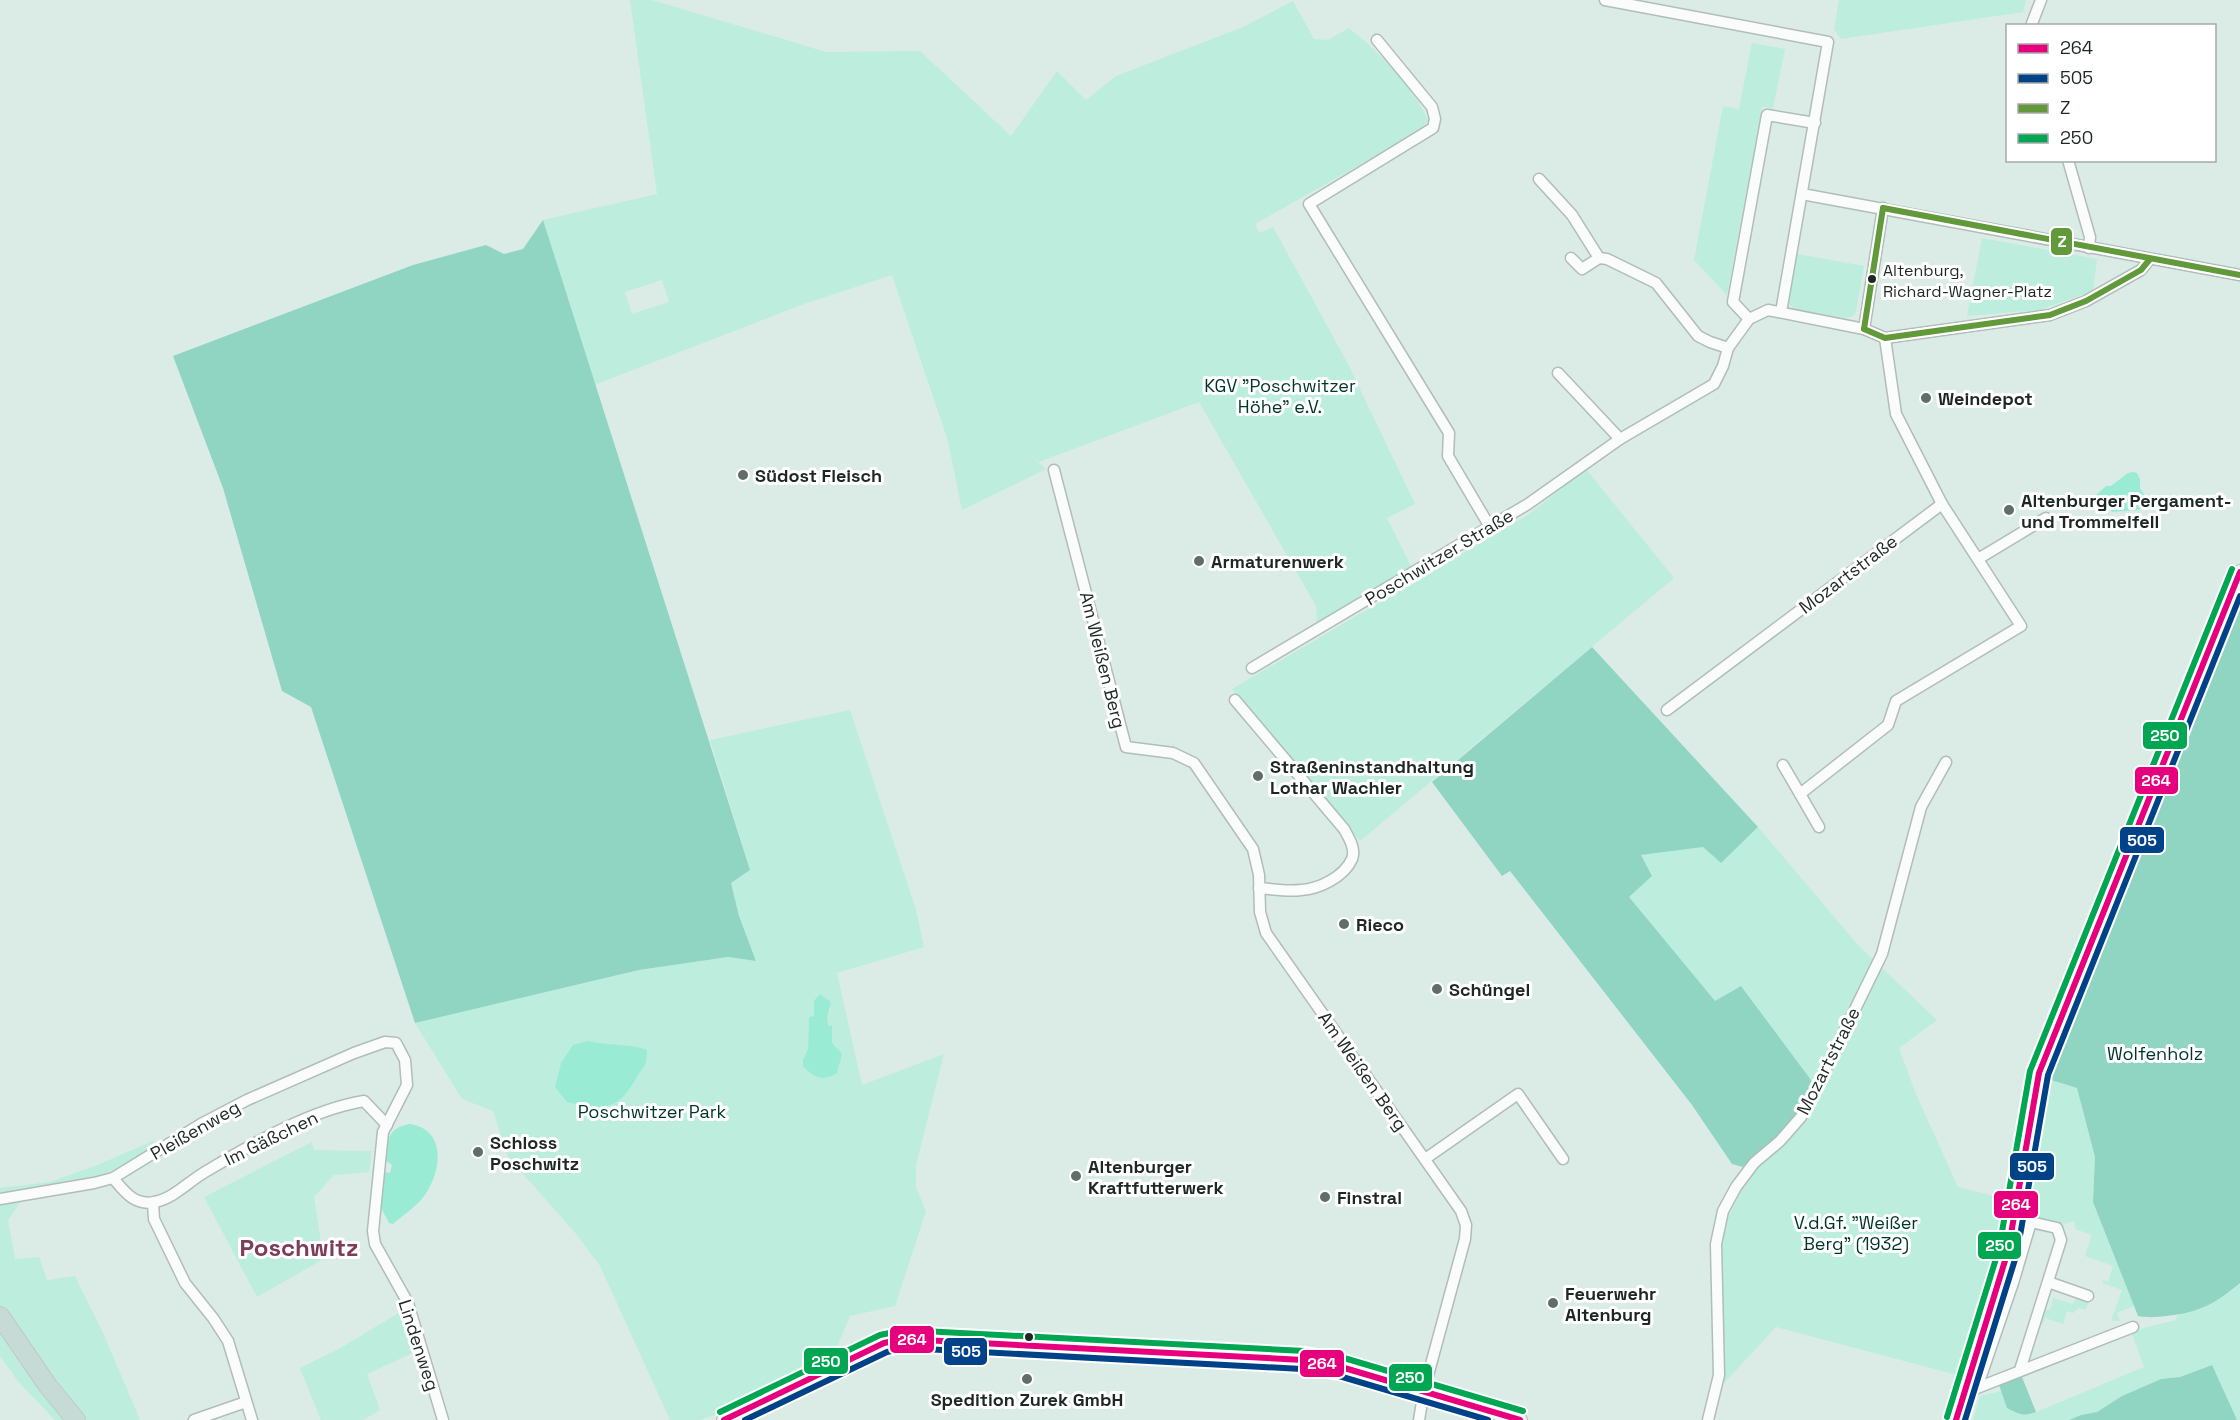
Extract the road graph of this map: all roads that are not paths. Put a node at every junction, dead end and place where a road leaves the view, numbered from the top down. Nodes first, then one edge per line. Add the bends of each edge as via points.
1 (1605, 0) edge
2 (2041, 0) edge
3 (1644, 4) edge
4 (2032, 24) edge
5 (1377, 40) dead end
6 (1815, 123) junction
7 (2069, 162) edge
8 (1539, 179) dead end
9 (1803, 195) junction
10 (1883, 208) junction
11 (2089, 248) junction
12 (1570, 258) dead end
13 (1599, 258) junction
14 (2150, 259) junction
15 (2240, 275) edge
16 (1781, 312) junction
17 (1749, 319) junction
18 (1864, 329) junction
19 (1885, 338) junction
20 (1728, 348) junction
21 (1558, 373) dead end
22 (1620, 439) junction
23 (1054, 470) dead end
24 (1942, 504) junction
25 (2046, 518) dead end
26 (1490, 527) junction
27 (1978, 559) junction
28 (2240, 572) edge
29 (1252, 668) dead end
30 (1235, 700) dead end
31 (1667, 710) dead end
32 (1946, 762) dead end
33 (1782, 765) dead end
34 (1800, 794) junction
35 (1819, 827) dead end
36 (1259, 888) junction
37 (385, 1042) joint
38 (387, 1125) junction
39 (1425, 1159) junction
40 (1563, 1160) dead end
41 (113, 1178) junction
42 (0, 1199) edge
43 (153, 1203) junction
44 (2048, 1282) junction
45 (2088, 1296) dead end
46 (0, 1316) edge
47 (2133, 1327) dead end
48 (2020, 1370) junction
49 (1973, 1386) junction
50 (1424, 1390) junction
51 (246, 1402) junction
52 (76, 1420) edge
53 (194, 1420) edge
54 (252, 1420) edge
55 (443, 1420) edge
56 (724, 1420) edge
57 (1419, 1420) edge
58 (1520, 1420) edge
59 (1708, 1420) edge
60 (1956, 1420) edge

1 - 3 street
2 - 4 street
3 - 6 street via 1828,42
5 - 26 street via 1432,107 1436,119 1433,129 1309,204 1449,433 1448,456
6 - 9 street
6 - 17 street via 1767,115 1733,302
7 - 11 street via 2090,237
8 - 13 street via 1572,215
9 - 10 street
9 - 16 street
10 - 11 street
10 - 18 street
11 - 14 street
12 - 13 street via 1582,269
13 - 20 street via 1656,283 1698,336
14 - 15 street
14 - 19 street via 2141,270 2086,301 2050,315
16 - 17 street via 1768,310
16 - 18 street
17 - 20 street, Poschwitzer Straße
18 - 19 street
19 - 24 street via 1896,414
20 - 22 street, Poschwitzer Straße via 1714,384
21 - 22 street
22 - 26 street, Poschwitzer Straße
23 - 36 street, Am Weißen Berg via 1126,747 1173,753 1194,763 1253,849
24 - 27 street
24 - 31 street, Mozartstraße
25 - 27 street
26 - 29 street, Poschwitzer Straße
27 - 34 street via 2021,627 1896,701 1888,726
28 - 49 street via 2039,1072 2008,1251
30 - 36 street via 1344,829 1353,850 1346,867 1315,888
32 - 59 street, Mozartstraße via 1921,807 1882,954 1819,1083 1801,1117 1754,1163 1723,1211 1716,1244 1719,1375
33 - 34 street
34 - 35 street
36 - 39 street, Am Weißen Berg via 1266,933
37 - 38 street, Lindenweg via 396,1043 405,1060 407,1085
37 - 41 street, Pleißenweg via 247,1100
38 - 43 street, Im Gäßchen via 364,1101 342,1105 239,1152
38 - 55 street, Lindenweg via 383,1132 373,1230 375,1244 408,1303
39 - 40 street via 1518,1094
39 - 50 street, Am Weißen Berg via 1461,1211 1466,1225
41 - 42 street, Pleißenweg
41 - 43 street via 131,1198
43 - 51 street via 154,1219 185,1283 228,1341
44 - 45 street
44 - 48 street
44 - 49 street via 2060,1233 2057,1228 2031,1222 2013,1283
46 - 52 highway
47 - 48 street
48 - 49 street
49 - 60 street
50 - 56 street via 1341,1366 1303,1360 904,1339 884,1343
50 - 57 street, Am Weißen Berg
50 - 58 street
51 - 53 street
51 - 54 street

